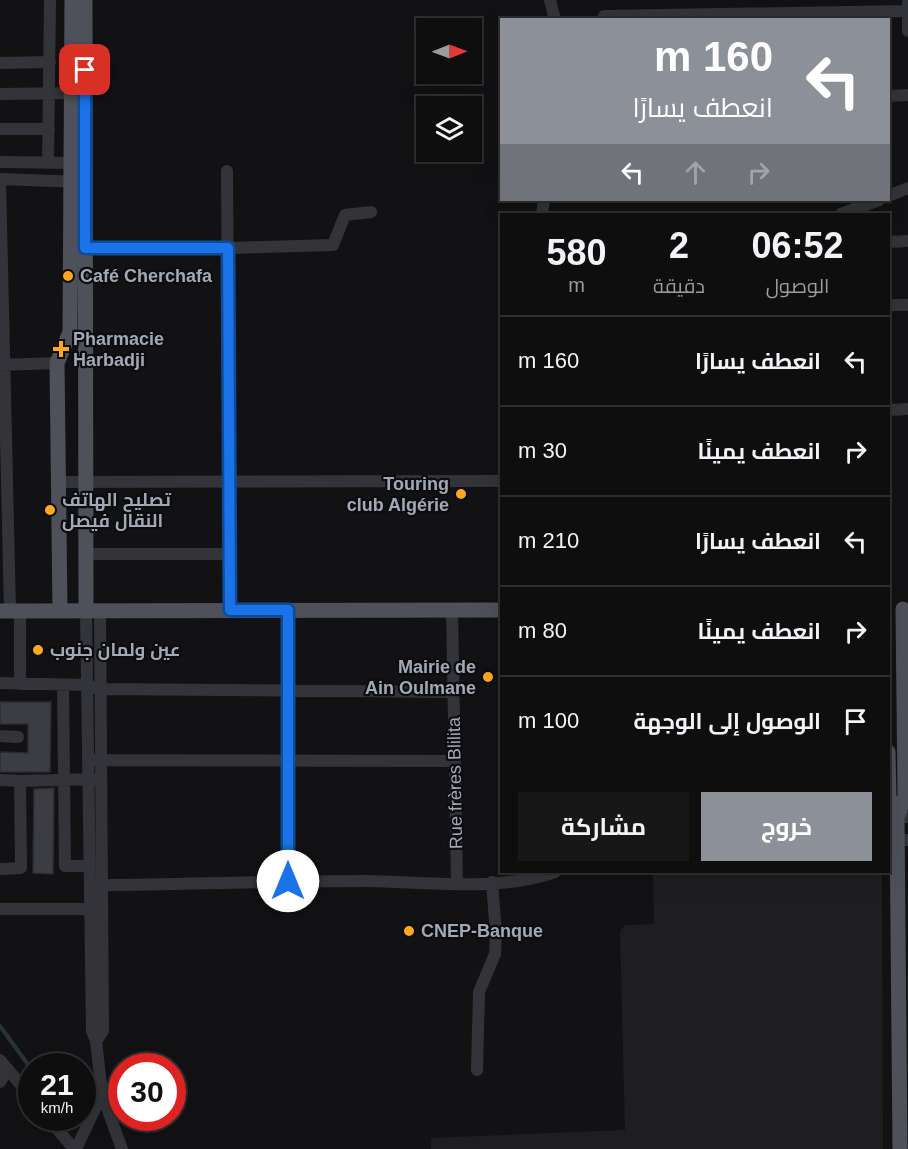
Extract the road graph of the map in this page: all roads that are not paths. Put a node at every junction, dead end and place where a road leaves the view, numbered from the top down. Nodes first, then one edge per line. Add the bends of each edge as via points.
1 (50, 0) edge
2 (72, 0) edge
3 (85, 0) edge
4 (550, 0) edge
5 (908, 0) edge
6 (908, 11) edge
7 (604, 16) dead end
8 (554, 18) edge
9 (908, 31) edge
10 (50, 62) junction
11 (0, 63) edge
12 (78, 93) junction
13 (0, 94) edge
14 (50, 94) junction
15 (908, 95) edge
16 (890, 96) edge
17 (0, 129) edge
18 (49, 129) junction
19 (0, 162) edge
20 (48, 163) junction
21 (78, 163) junction
22 (227, 171) dead end
23 (0, 179) edge
24 (78, 182) junction
25 (908, 188) edge
26 (890, 195) edge
27 (876, 201) edge
28 (371, 212) dead end
29 (844, 213) edge
30 (908, 241) edge
31 (890, 242) edge
32 (85, 248) junction
33 (228, 248) junction
34 (890, 305) edge
35 (908, 305) edge
36 (57, 363) junction
37 (2, 365) edge
38 (890, 410) edge
39 (908, 410) edge
40 (229, 480) junction
41 (500, 481) edge
42 (59, 482) junction
43 (86, 482) junction
44 (86, 554) junction
45 (230, 554) junction
46 (5, 595) edge
47 (900, 609) edge
48 (60, 610) junction
49 (93, 610) junction
50 (230, 610) junction
51 (288, 610) junction
52 (452, 610) junction
53 (500, 610) edge
54 (10, 611) edge
55 (0, 683) edge
56 (20, 684) junction
57 (63, 685) junction
58 (93, 687) junction
59 (289, 691) junction
60 (453, 692) junction
61 (0, 736) edge
62 (18, 737) dead end
63 (94, 760) junction
64 (288, 761) junction
65 (454, 761) junction
66 (94, 779) junction
67 (0, 780) edge
68 (64, 780) junction
69 (20, 781) junction
70 (890, 799) edge
71 (898, 817) edge
72 (898, 841) edge
73 (89, 866) junction
74 (0, 869) edge
75 (542, 874) edge
76 (526, 875) edge
77 (288, 881) junction
78 (492, 882) junction
79 (457, 883) junction
80 (103, 885) junction
81 (0, 909) edge
82 (90, 909) junction
83 (103, 909) junction
84 (96, 1041) junction
85 (4, 1064) edge
86 (904, 1067) edge
87 (477, 1070) dead end
88 (18, 1081) edge
89 (0, 1082) edge
90 (102, 1094) junction
91 (59, 1131) edge
92 (75, 1149) edge
93 (122, 1149) edge
94 (900, 1149) edge

1 - 10 street
2 - 12 main road
3 - 12 main road
4 - 8 street
5 - 6 street
6 - 7 street
6 - 9 street
10 - 11 street
10 - 14 street
12 - 14 street
12 - 21 main road
13 - 14 street
14 - 18 street
15 - 16 street
17 - 18 street
18 - 20 street
19 - 20 street
20 - 21 street
21 - 24 main road
22 - 33 street
23 - 24 street
23 - 37 street
24 - 32 main road
24 - 36 main road via 70,332
25 - 26 street
27 - 29 street
28 - 33 street via 345,215 333,245
30 - 31 street
32 - 33 street
32 - 43 main road
33 - 40 street
34 - 35 street
36 - 37 street
36 - 42 main road
37 - 46 street
38 - 39 street
40 - 41 street
40 - 43 street
40 - 45 street
42 - 43 street
42 - 48 main road
43 - 44 main road
44 - 45 street
44 - 49 main road
45 - 50 street
46 - 54 street
47 - 71 main road via 905,796
48 - 49 main road
48 - 54 main road
49 - 50 main road
49 - 58 street
50 - 51 main road
51 - 52 main road
51 - 59 street
52 - 53 main road
52 - 60 street, Rue frères Blilita
54 - 56 street
55 - 56 street
56 - 57 street
57 - 58 street
57 - 68 street
58 - 59 street
58 - 63 street
59 - 60 street
59 - 64 street
60 - 65 street, Rue frères Blilita
61 - 62 street
63 - 64 street
63 - 66 street
64 - 65 street
64 - 77 street
65 - 79 street, Rue frères Blilita
66 - 68 street
66 - 73 street
66 - 80 street
67 - 69 street
68 - 69 street
68 - 73 street via 65,866
69 - 74 street via 21,868
70 - 71 main road
71 - 72 main road
72 - 86 main road
73 - 82 street
75 - 76 street
76 - 78 street
77 - 79 street
77 - 80 street
78 - 79 street
78 - 87 street via 495,954 479,992
80 - 83 street
81 - 82 street
82 - 83 street
82 - 84 street via 92,1031
83 - 84 street via 103,1031
84 - 90 street
85 - 88 street
85 - 89 street
86 - 94 main road
90 - 92 street
90 - 93 street
91 - 92 street

